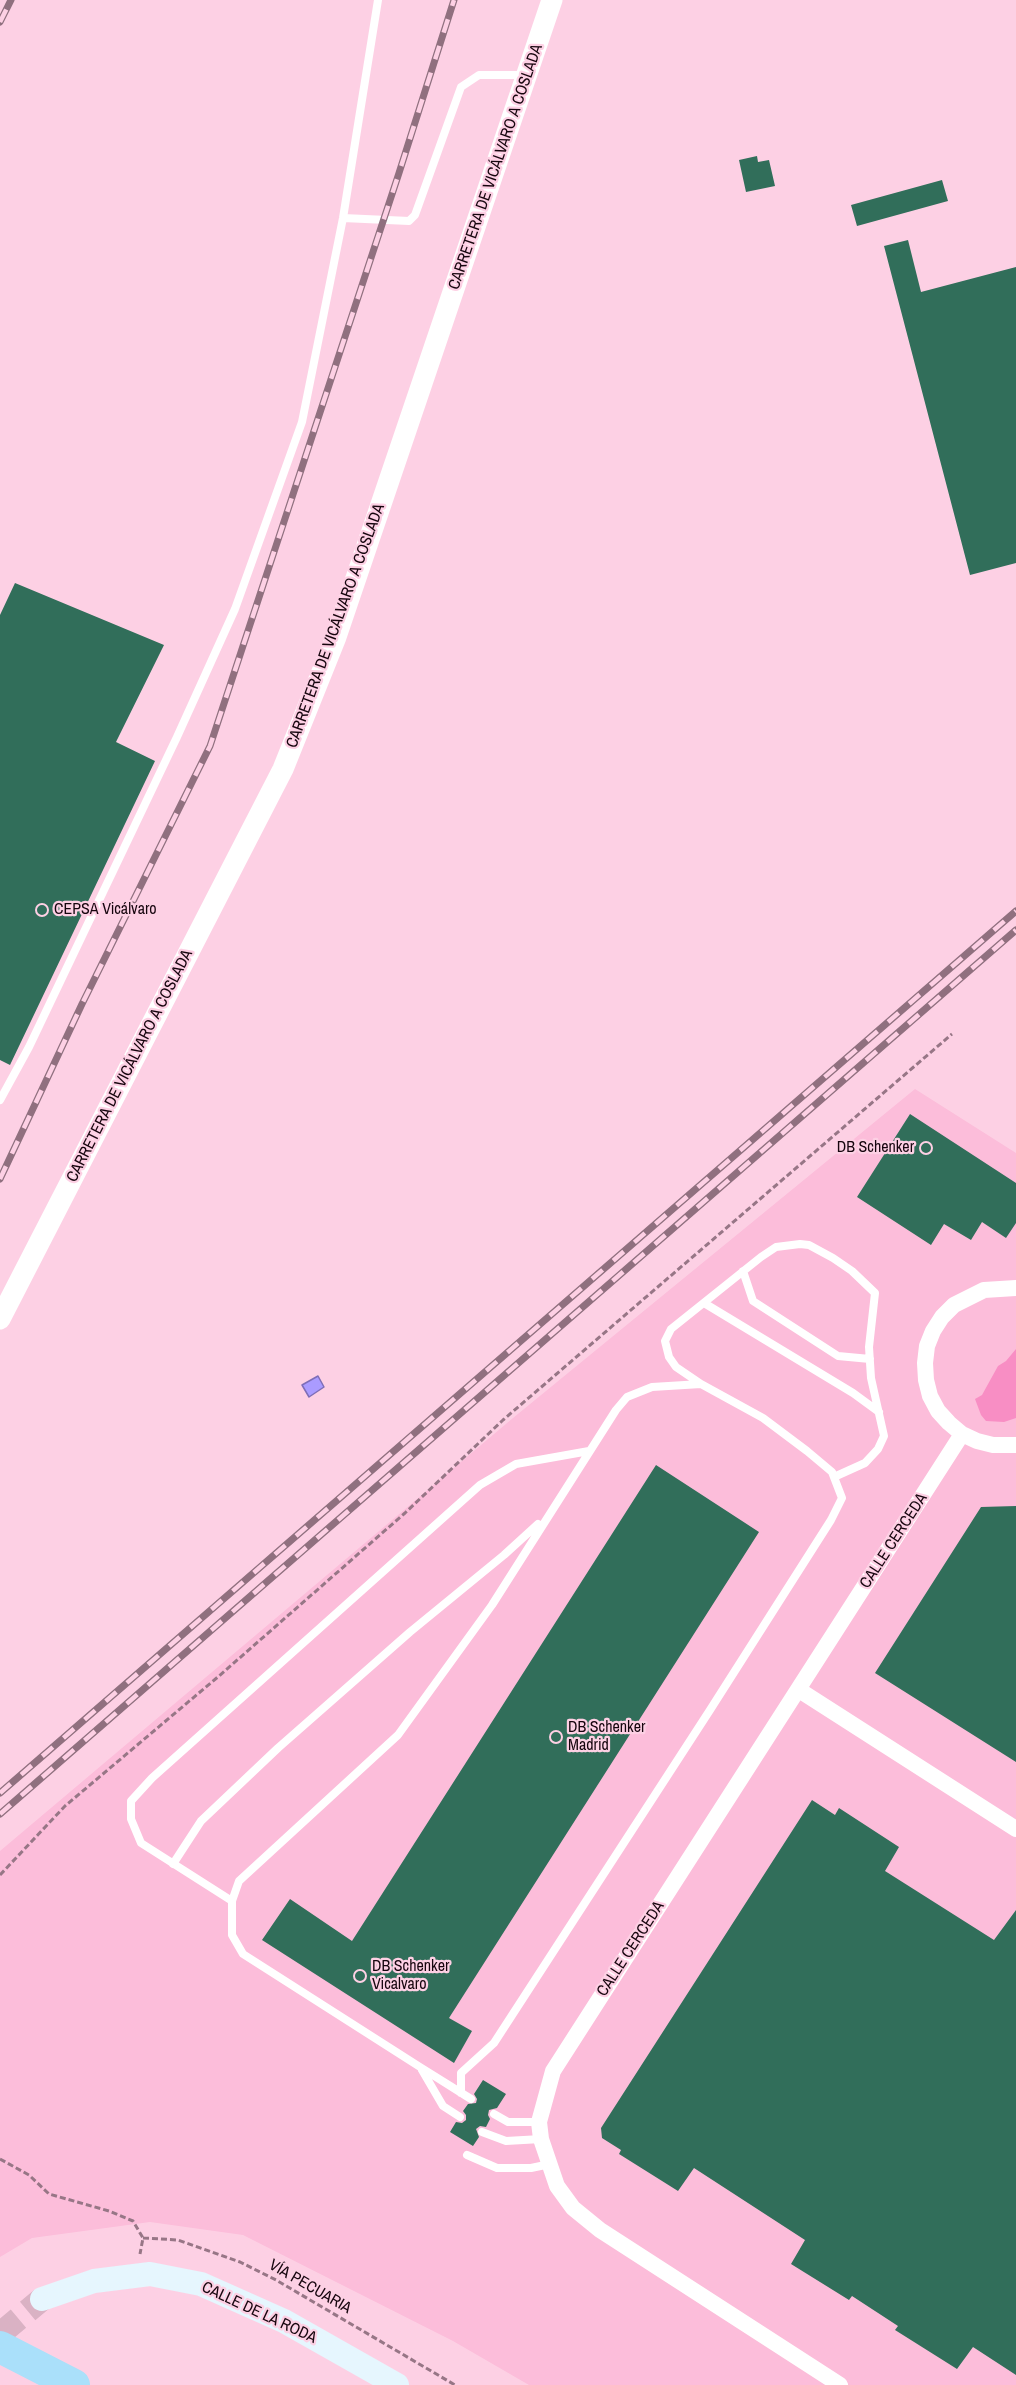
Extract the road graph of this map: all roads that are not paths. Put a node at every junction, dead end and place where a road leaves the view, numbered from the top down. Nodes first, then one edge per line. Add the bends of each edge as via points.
1 (378, 0) edge
2 (552, 0) edge
3 (528, 75) junction
4 (343, 218) junction
5 (0, 1100) edge
6 (743, 1271) junction
7 (1016, 1288) edge
8 (704, 1303) junction
9 (0, 1319) edge
10 (870, 1359) junction
11 (701, 1384) junction
12 (879, 1412) junction
13 (962, 1434) junction
14 (1016, 1445) edge
15 (589, 1451) junction
16 (834, 1477) junction
17 (547, 1516) junction
18 (799, 1690) junction
19 (1016, 1829) edge
20 (173, 1864) junction
21 (232, 1901) junction
22 (420, 2067) junction
23 (461, 2093) junction
24 (471, 2099) dead end
25 (494, 2114) dead end
26 (460, 2117) dead end
27 (540, 2131) junction
28 (482, 2132) dead end
29 (467, 2155) dead end
30 (550, 2164) junction
31 (42, 2299) tunnel mouth
32 (0, 2347) edge
33 (74, 2385) edge
34 (397, 2385) edge
35 (840, 2385) edge

1 - 4 lane
2 - 3 street, CARRETERA DE VICÁLVARO A COSLADA
3 - 4 lane via 478,75 461,87 415,215 409,221
3 - 9 street, CARRETERA DE VICÁLVARO A COSLADA via 336,638 283,769
4 - 5 lane via 302,422 235,609 55,994
6 - 8 lane
6 - 10 lane via 753,1301 838,1356
6 - 10 lane via 777,1247 800,1244 809,1245 852,1271 875,1293
7 - 13 street via 984,1290 954,1305 942,1317 927,1346 925,1363 930,1396 938,1411
8 - 11 lane via 671,1329 665,1341 676,1367
8 - 12 lane
10 - 12 lane
11 - 15 lane via 652,1387 627,1396
11 - 16 lane via 763,1418
12 - 16 lane via 884,1436 878,1449 865,1463
13 - 14 street via 993,1445
13 - 18 street, CALLE CERCEDA
15 - 17 lane
15 - 20 lane via 516,1464 480,1485 152,1778 131,1801 131,1819 141,1843
16 - 23 lane via 842,1498 831,1520 494,2043 461,2073
17 - 20 lane via 278,1748 201,1821
17 - 21 lane via 492,1605 398,1735 245,1874 238,1881
18 - 19 street
18 - 27 street, CALLE CERCEDA via 552,2071
20 - 21 lane
21 - 22 lane via 232,1935 243,1954
22 - 23 lane
22 - 26 lane via 443,2106
23 - 24 lane
25 - 27 lane
27 - 28 lane via 506,2141
27 - 30 street
29 - 30 lane via 497,2168
30 - 35 street via 557,2186 573,2208 600,2230
31 - 34 main road, CALLE DE LA RODA via 94,2281 150,2274 201,2284 284,2321
32 - 33 highway

